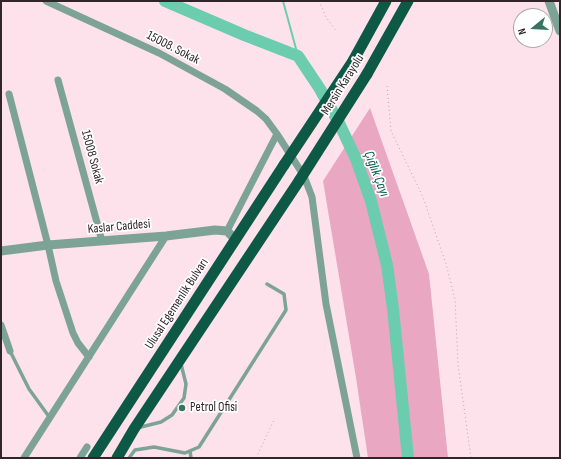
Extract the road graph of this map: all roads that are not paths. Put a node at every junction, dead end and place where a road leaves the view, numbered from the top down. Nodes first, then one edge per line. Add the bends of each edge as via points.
1 (46, 1) edge
2 (386, 1) edge
3 (408, 1) edge
4 (550, 1) edge
5 (560, 31) edge
6 (58, 80) dead end
7 (10, 94) dead end
8 (277, 134) junction
9 (284, 165) joint
10 (227, 231) junction
11 (166, 236) junction
12 (236, 240) junction
13 (102, 241) junction
14 (48, 245) junction
15 (1, 251) edge
16 (267, 284) dead end
17 (1, 325) edge
18 (10, 351) joint
19 (88, 356) junction
20 (180, 361) junction
21 (50, 418) junction
22 (134, 429) junction
23 (87, 447) dead end
24 (190, 451) junction
25 (24, 458) edge
26 (80, 458) edge
27 (93, 458) edge
28 (117, 458) edge
29 (129, 458) edge
30 (191, 458) edge
31 (357, 458) edge

1 - 8 street, 15008. Sokak via 159,53 225,89 257,111
2 - 9 highway, Mersin Karayolu, bridge via 353,60
3 - 20 highway, Mersin Karayolu, bridge via 367,74
4 - 5 street
6 - 13 street, 15008 Sokak
7 - 14 street
8 - 10 street
8 - 31 street, 15008. Sokak via 304,176 312,198 326,304
9 - 12 highway, Ulusal Egemenlik Bulvarı
10 - 11 street, Kaslar Caddesi
10 - 12 street
11 - 13 street, Kaslar Caddesi
11 - 19 street
12 - 27 highway, Ulusal Egemenlik Bulvarı
13 - 14 street, Kaslar Caddesi
14 - 15 street, Kaslar Caddesi
14 - 19 street via 54,276 67,317 78,343
16 - 24 lane via 284,294 286,310 199,447
17 - 18 street
18 - 21 lane via 29,389
19 - 21 street
20 - 22 highway
20 - 22 lane via 186,384 184,398 172,415 161,422
21 - 25 street
22 - 28 highway
23 - 26 street
24 - 29 lane via 185,453 148,448 134,450
24 - 30 lane

